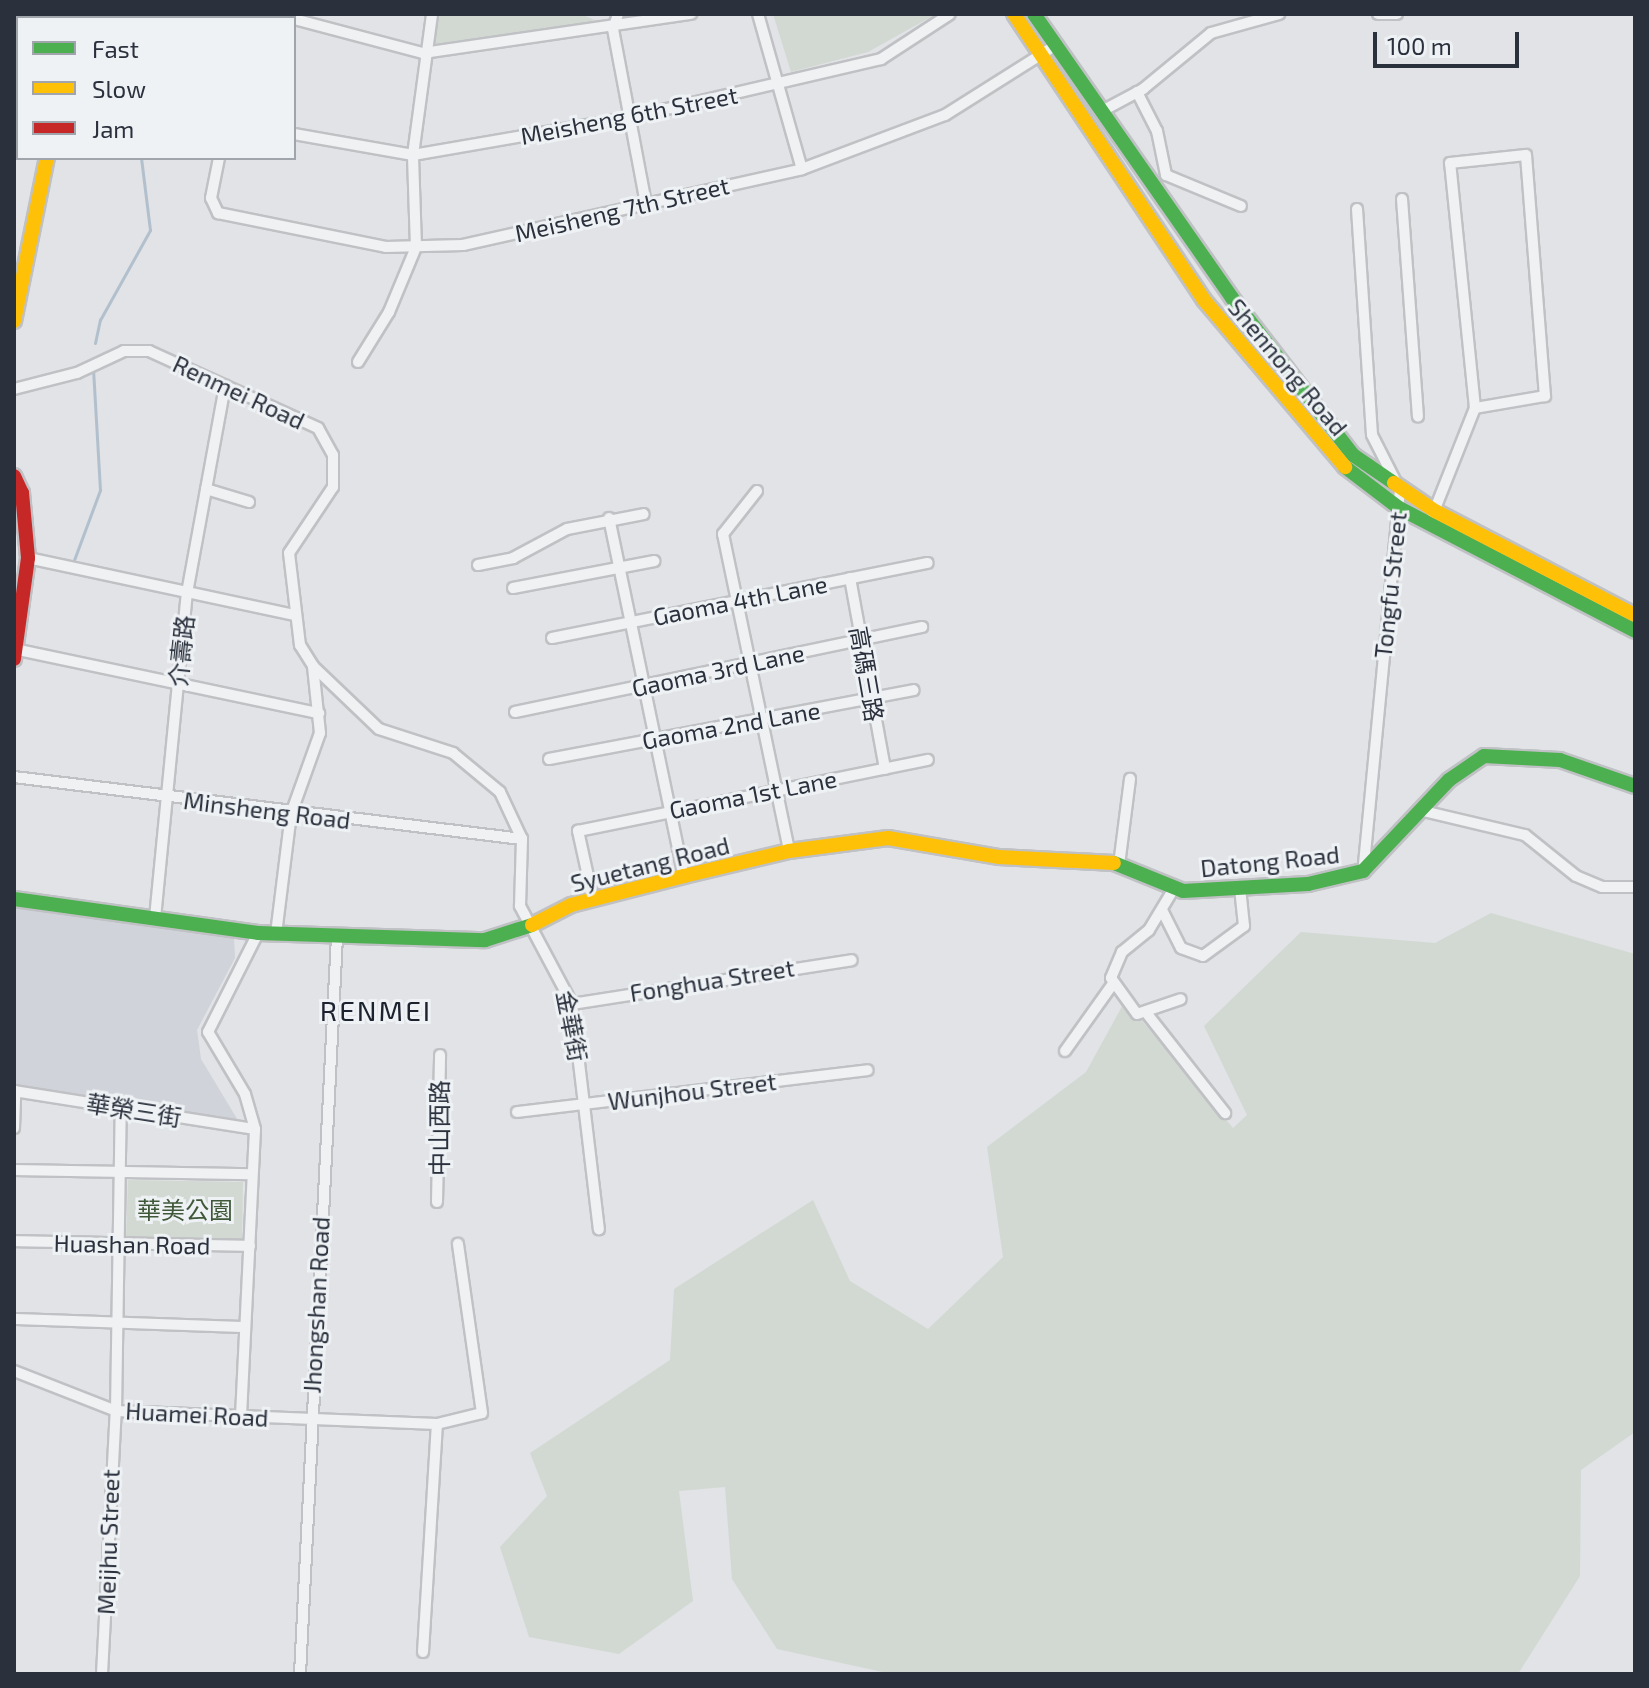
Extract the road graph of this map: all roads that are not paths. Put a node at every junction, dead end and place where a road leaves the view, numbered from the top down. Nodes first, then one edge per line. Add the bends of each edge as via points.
1 (432, 14) edge
2 (618, 14) edge
3 (691, 14) edge
4 (758, 14) edge
5 (950, 14) edge
6 (1014, 14) edge
7 (1034, 14) edge
8 (1279, 14) edge
9 (1378, 14) edge
10 (1397, 14) edge
11 (296, 19) edge
12 (613, 29) junction
13 (1056, 45) junction
14 (423, 53) junction
15 (1043, 55) junction
16 (782, 84) junction
17 (1137, 92) junction
18 (1102, 111) junction
19 (628, 118) junction
20 (296, 134) edge
21 (413, 155) junction
22 (47, 160) edge
23 (219, 160) edge
24 (802, 169) junction
25 (1402, 199) dead end
26 (646, 203) junction
27 (1241, 206) dead end
28 (1357, 209) dead end
29 (416, 247) junction
30 (14, 321) edge
31 (358, 362) dead end
32 (225, 385) junction
33 (14, 389) edge
34 (1475, 408) junction
35 (1418, 416) dead end
36 (14, 476) edge
37 (206, 489) junction
38 (1400, 490) junction
39 (757, 491) dead end
40 (249, 502) dead end
41 (1399, 508) junction
42 (644, 514) dead end
43 (1431, 517) junction
44 (609, 518) junction
45 (28, 558) junction
46 (654, 561) dead end
47 (928, 563) dead end
48 (478, 565) dead end
49 (619, 567) junction
50 (850, 578) junction
51 (513, 588) dead end
52 (187, 593) junction
53 (736, 600) junction
54 (295, 615) junction
55 (1635, 615) edge
56 (631, 622) junction
57 (922, 627) dead end
58 (1635, 631) edge
59 (552, 638) dead end
60 (862, 640) junction
61 (15, 652) edge
62 (749, 662) junction
63 (313, 666) junction
64 (644, 686) junction
65 (178, 687) junction
66 (914, 690) dead end
67 (871, 699) junction
68 (515, 712) dead end
69 (319, 713) junction
70 (761, 720) junction
71 (655, 738) junction
72 (549, 759) dead end
73 (928, 760) dead end
74 (885, 769) junction
75 (14, 777) edge
76 (1130, 779) dead end
77 (1635, 786) edge
78 (776, 788) junction
79 (167, 799) junction
80 (1419, 810) junction
81 (670, 811) junction
82 (291, 814) junction
83 (522, 839) junction
84 (961, 850) joint
85 (789, 851) junction
86 (1119, 865) junction
87 (1363, 871) junction
88 (684, 876) junction
89 (1635, 887) edge
90 (1240, 888) junction
91 (1173, 890) junction
92 (14, 899) edge
93 (593, 899) junction
94 (1162, 910) junction
95 (155, 918) junction
96 (529, 928) junction
97 (258, 933) junction
98 (276, 934) junction
99 (337, 937) junction
100 (852, 960) dead end
101 (1112, 985) junction
102 (1181, 999) dead end
103 (572, 1004) junction
104 (1148, 1015) junction
105 (1065, 1051) dead end
106 (440, 1055) dead end
107 (867, 1070) dead end
108 (15, 1091) edge
109 (587, 1104) junction
110 (121, 1108) junction
111 (517, 1112) dead end
112 (1225, 1113) dead end
113 (14, 1128) edge
114 (255, 1129) junction
115 (14, 1170) edge
116 (120, 1172) junction
117 (252, 1174) junction
118 (437, 1202) dead end
119 (599, 1229) dead end
120 (14, 1241) edge
121 (458, 1244) dead end
122 (119, 1245) junction
123 (250, 1246) junction
124 (14, 1319) edge
125 (117, 1322) junction
126 (244, 1327) junction
127 (14, 1371) edge
128 (116, 1411) junction
129 (241, 1416) junction
130 (309, 1419) junction
131 (437, 1424) junction
132 (423, 1652) dead end
133 (102, 1674) edge
134 (300, 1674) edge

1 - 14 street
2 - 12 street
3 - 12 street
4 - 16 street
5 - 16 street, Meisheng 6th Street via 881,59
6 - 15 street, Shennong Road
7 - 13 street, Shennong Road
8 - 17 street via 1211,33
9 - 10 street
11 - 14 street
12 - 14 street
12 - 19 street
13 - 15 street, Meisheng 7th Street
13 - 18 street, Shennong Road
14 - 21 street
15 - 24 street, Meisheng 7th Street via 945,115
15 - 41 street, Shennong Road via 1204,300 1304,425 1344,467
16 - 19 street, Meisheng 6th Street
16 - 24 street
17 - 18 street
17 - 27 street via 1157,131 1166,175
18 - 38 street, Shennong Road via 1317,412 1353,455
19 - 21 street, Meisheng 6th Street
19 - 26 street
20 - 21 street, Meisheng 6th Street
21 - 29 street
22 - 30 street via 32,256
23 - 29 street, Meisheng 7th Street via 211,198 218,213 386,247
24 - 26 street, Meisheng 7th Street
25 - 35 street
26 - 29 street, Meisheng 7th Street via 463,245
28 - 38 street, Tongfu Street via 1372,435
29 - 31 street via 389,312
32 - 33 street, Renmei Road via 149,351 124,351 77,373
32 - 37 street, 介壽路
32 - 54 street, Renmei Road via 318,428 333,455 333,487 289,553
34 - 34 street via 1545,396 1526,155 1450,163
34 - 43 street
36 - 45 street via 22,493
37 - 40 street
37 - 52 street, 介壽路
38 - 41 street, Tongfu Street
38 - 43 street, Shennong Road
39 - 53 street via 723,534
41 - 43 street, Shennong Road
41 - 87 street, Tongfu Street
42 - 44 street
43 - 55 street, Shennong Road
43 - 58 street, Shennong Road
44 - 48 street via 567,529 513,558
44 - 49 street
45 - 52 street
45 - 61 street
46 - 49 street
47 - 50 street, Gaoma 4th Lane
49 - 51 street
49 - 56 street
50 - 53 street, Gaoma 4th Lane
50 - 60 street, 高碼三路
52 - 54 street
52 - 65 street, 介壽路
53 - 56 street, Gaoma 4th Lane
53 - 62 street
54 - 63 street, Renmei Road via 300,645
56 - 59 street, Gaoma 4th Lane
56 - 64 street
57 - 60 street, Gaoma 3rd Lane
60 - 62 street, Gaoma 3rd Lane
60 - 67 street, 高碼三路
61 - 65 street
62 - 64 street, Gaoma 3rd Lane
62 - 70 street
63 - 69 street
63 - 83 street, Renmei Road via 379,729 453,753 480,769 500,792
64 - 68 street, Gaoma 3rd Lane
64 - 71 street
65 - 69 street
65 - 79 street, 介壽路
66 - 67 street, Gaoma 2nd Lane
67 - 70 street, Gaoma 2nd Lane
67 - 74 street, 高碼三路
69 - 82 street via 320,733
70 - 71 street, Gaoma 2nd Lane
70 - 78 street
71 - 72 street, Gaoma 2nd Lane
71 - 81 street
73 - 74 street, Gaoma 1st Lane
74 - 78 street, Gaoma 1st Lane
75 - 79 street, Minsheng Road
76 - 86 street
77 - 80 street, Datong Road via 1560,760 1484,756
78 - 81 street, Gaoma 1st Lane
78 - 85 street
79 - 82 street, Minsheng Road
79 - 95 street, 介壽路
80 - 87 street, Datong Road
80 - 89 street via 1525,835 1576,876 1602,887
81 - 88 street
81 - 93 street, Gaoma 1st Lane via 578,831
82 - 83 street, Minsheng Road
82 - 98 street
83 - 96 street, Renmei Road via 520,906
84 - 85 street, Syuetang Road via 904,838
84 - 86 street, Datong Road via 1040,859 1083,855
85 - 88 street, Syuetang Road
86 - 91 street, Datong Road
87 - 90 street, Datong Road via 1308,884
88 - 93 street, Syuetang Road
90 - 91 street, Datong Road
90 - 94 street via 1244,926 1203,956 1181,948
91 - 94 street
92 - 95 street, Syuetang Road
93 - 96 street, Syuetang Road
94 - 101 street via 1122,952
95 - 97 street, Syuetang Road
96 - 99 street, Syuetang Road via 485,940
96 - 103 street, 金華街 via 567,986
97 - 98 street, Syuetang Road
97 - 114 street via 216,1012 209,1042 245,1094
98 - 99 street, Syuetang Road
99 - 130 street, Jhongshan Road
100 - 103 street, Fonghua Street
101 - 104 street via 1137,1014
101 - 105 street
102 - 104 street
103 - 109 street, 金華街
104 - 112 street
106 - 118 street, 中山西路
107 - 109 street, Wunjhou Street
108 - 110 street, 華榮三街
108 - 113 street
109 - 111 street, Wunjhou Street
109 - 119 street, 金華街
110 - 114 street, 華榮三街
110 - 116 street, Meijhu Street
114 - 117 street
115 - 116 street
116 - 117 street
116 - 122 street, Meijhu Street
117 - 123 street
120 - 122 street, Huashan Road
121 - 131 street, Huamei Road via 482,1413
122 - 123 street, Huashan Road
122 - 125 street, Meijhu Street
123 - 126 street
124 - 125 street
125 - 126 street
125 - 128 street, Meijhu Street
126 - 129 street
127 - 128 street, Huamei Road
128 - 129 street, Huamei Road
128 - 133 street, Meijhu Street
129 - 130 street, Huamei Road
130 - 131 street, Huamei Road
130 - 134 street, Jhongshan Road
131 - 132 street

